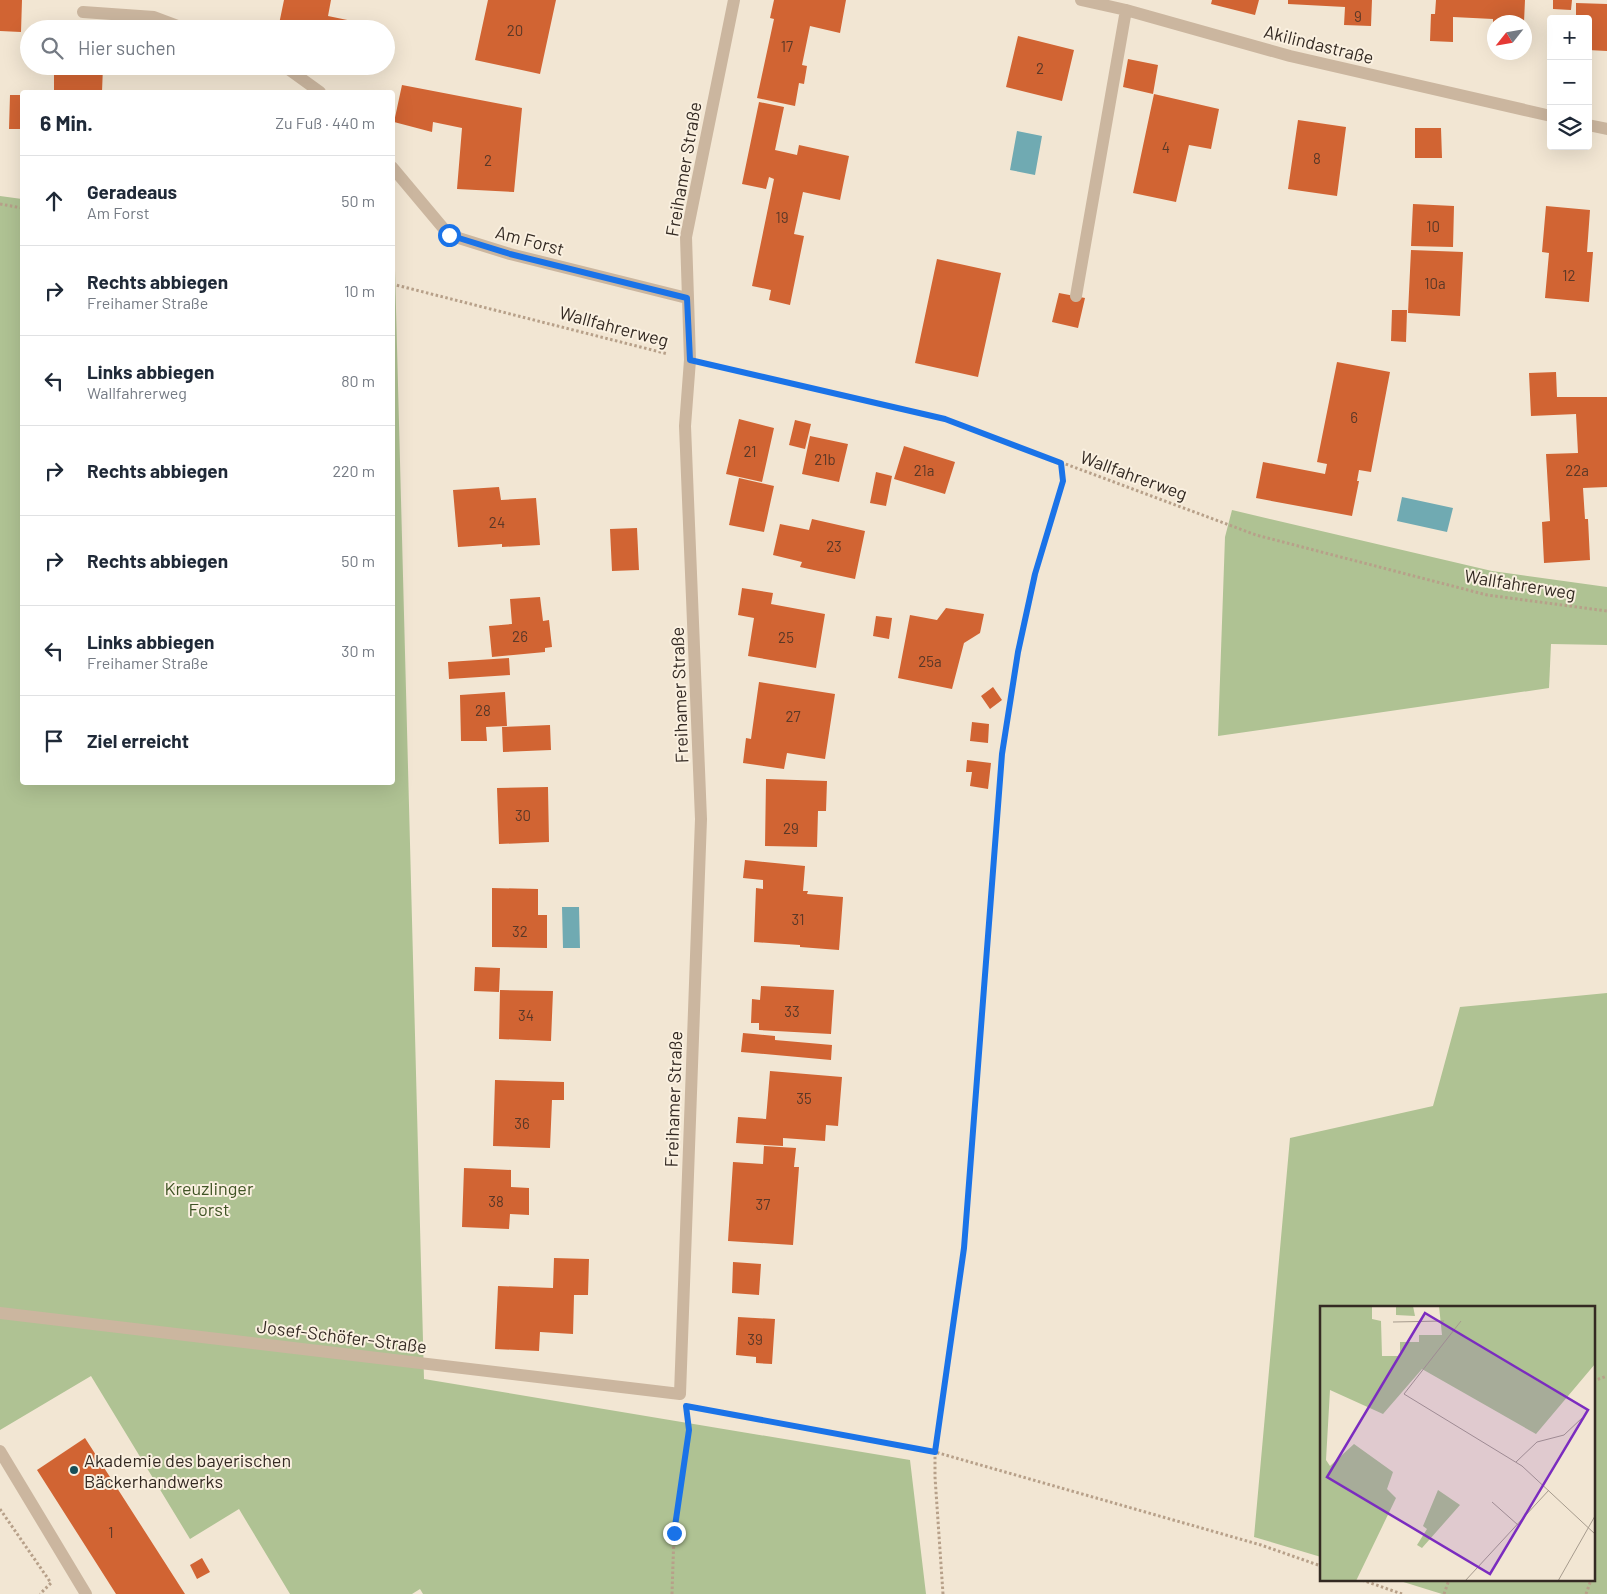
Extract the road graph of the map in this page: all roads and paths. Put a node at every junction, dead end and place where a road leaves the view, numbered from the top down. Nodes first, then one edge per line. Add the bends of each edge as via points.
1 (734, 0) edge
2 (1081, 0) edge
3 (1126, 10) junction
4 (83, 12) dead end
5 (162, 20) edge
6 (296, 75) edge
7 (317, 90) edge
8 (1547, 115) edge
9 (1592, 126) edge
10 (1607, 129) edge
11 (395, 171) edge
12 (0, 204) edge
13 (20, 208) edge
14 (395, 285) edge
15 (1076, 296) dead end
16 (687, 298) junction
17 (690, 360) junction
18 (1061, 463) junction
19 (1607, 611) edge
20 (0, 1313) edge
21 (1607, 1376) edge
22 (1594, 1381) edge
23 (680, 1394) joint
24 (686, 1406) dead end
25 (693, 1408) dead end
26 (0, 1451) edge
27 (935, 1452) junction
28 (0, 1509) edge
29 (1320, 1566) edge
30 (1368, 1582) edge
31 (1590, 1582) edge
32 (40, 1594) edge
33 (86, 1594) edge
34 (672, 1594) edge
35 (943, 1594) edge
36 (1402, 1594) edge
37 (1586, 1594) edge

1 - 16 street, Freihamer Straße via 686,237
2 - 3 street, Akilindastraße
3 - 8 street, Akilindastraße via 1290,56
3 - 15 street
4 - 5 street
6 - 7 street
9 - 10 street
11 - 16 street, Am Forst via 449,235 510,254
12 - 13 path
14 - 17 path, Wallfahrerweg
16 - 17 street, Freihamer Straße
17 - 18 path, Wallfahrerweg via 945,419
17 - 23 street, Freihamer Straße via 685,426 700,819
18 - 19 path, Wallfahrerweg via 1256,535 1487,595
18 - 27 path via 1063,481 1035,574 1018,652 1002,754 964,1248
20 - 23 street, Josef-Schöfer-Straße
21 - 22 path
24 - 34 path via 689,1430 674,1533
25 - 27 path
26 - 33 street
27 - 29 path via 1261,1545
27 - 35 path
28 - 32 path via 51,1583
30 - 36 path
31 - 37 path

